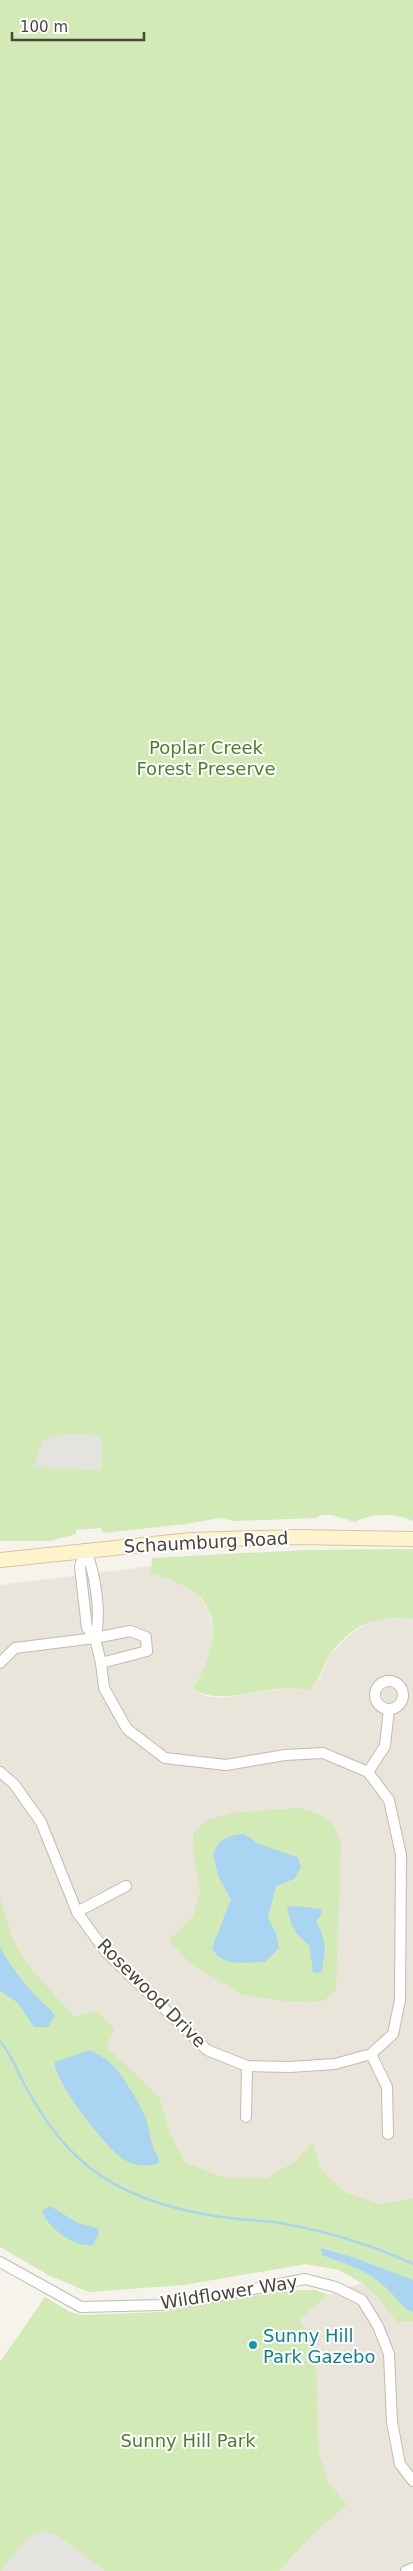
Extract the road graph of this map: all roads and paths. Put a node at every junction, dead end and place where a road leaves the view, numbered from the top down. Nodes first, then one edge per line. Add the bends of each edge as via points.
1 (413, 1539) edge
2 (85, 1550) junction
3 (0, 1560) edge
4 (95, 1638) junction
5 (0, 1662) edge
6 (102, 1663) junction
7 (390, 1709) dead end
8 (0, 1772) edge
9 (368, 1772) junction
10 (126, 1886) dead end
11 (77, 1912) junction
12 (371, 2054) junction
13 (247, 2066) junction
14 (246, 2117) dead end
15 (388, 2134) dead end
16 (0, 2262) edge
17 (413, 2481) edge
18 (413, 2568) edge
19 (406, 2571) edge

1 - 2 main road, Schaumburg Road via 295,1537 191,1540
2 - 3 main road, Schaumburg Road
2 - 4 street, Rosewood Drive via 93,1566 99,1627
4 - 5 street via 15,1648
4 - 6 street, Rosewood Drive
4 - 6 street via 130,1631 146,1637 147,1652
6 - 9 street, Rosewood Drive via 104,1688 127,1729 165,1758 226,1765 323,1752
7 - 9 street via 385,1746
8 - 11 street, Rosewood Drive via 14,1784 41,1822
9 - 12 street, Rosewood Drive via 389,1800 401,1855 400,2000 392,2034
10 - 11 street
11 - 13 street, Rosewood Drive via 106,1952 207,2050
12 - 13 street, Rosewood Drive via 335,2064
12 - 15 street via 388,2087
13 - 14 street
16 - 17 street, Wildflower Way via 81,2306 161,2305 305,2279 336,2287 362,2300 378,2326 389,2354 392,2422 400,2464
18 - 19 street

